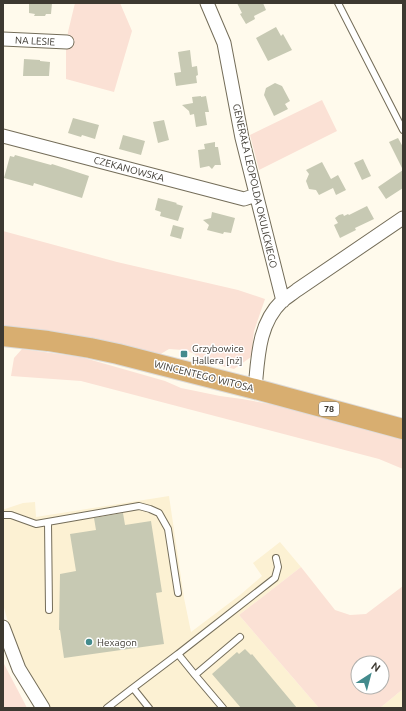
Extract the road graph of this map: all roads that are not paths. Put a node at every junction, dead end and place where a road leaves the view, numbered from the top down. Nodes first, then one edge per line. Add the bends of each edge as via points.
1 (207, 3) edge
2 (338, 3) edge
3 (3, 39) edge
4 (67, 42) dead end
5 (403, 130) edge
6 (3, 136) edge
7 (256, 195) junction
8 (403, 218) edge
9 (283, 301) junction
10 (3, 336) edge
11 (255, 389) junction
12 (403, 429) edge
13 (3, 515) edge
14 (48, 522) junction
15 (276, 558) dead end
16 (178, 593) dead end
17 (49, 610) dead end
18 (3, 627) edge
19 (240, 637) dead end
20 (178, 654) junction
21 (195, 675) junction
22 (133, 688) junction
23 (43, 708) edge
24 (107, 708) edge
25 (149, 708) edge
26 (223, 708) edge

1 - 7 street, GENERAŁA LEOPOLDA OKULICKIEGO via 224,43 239,126
2 - 5 lane
3 - 4 street, NA LESIE
6 - 7 street, CZEKANOWSKA via 244,198
7 - 9 street, GENERAŁA LEOPOLDA OKULICKIEGO
8 - 9 street
9 - 11 street via 272,314 261,336
10 - 11 main road, WINCENTEGO WITOSA / 78 via 90,348
11 - 12 main road, WINCENTEGO WITOSA / 78
13 - 14 lane via 11,515 36,524
14 - 16 lane via 138,506 150,508 159,513 168,529
14 - 17 lane
15 - 20 lane via 278,567 275,578
18 - 23 street via 19,669
19 - 21 lane
20 - 21 lane
20 - 22 lane
21 - 26 lane
22 - 24 lane
22 - 25 lane

